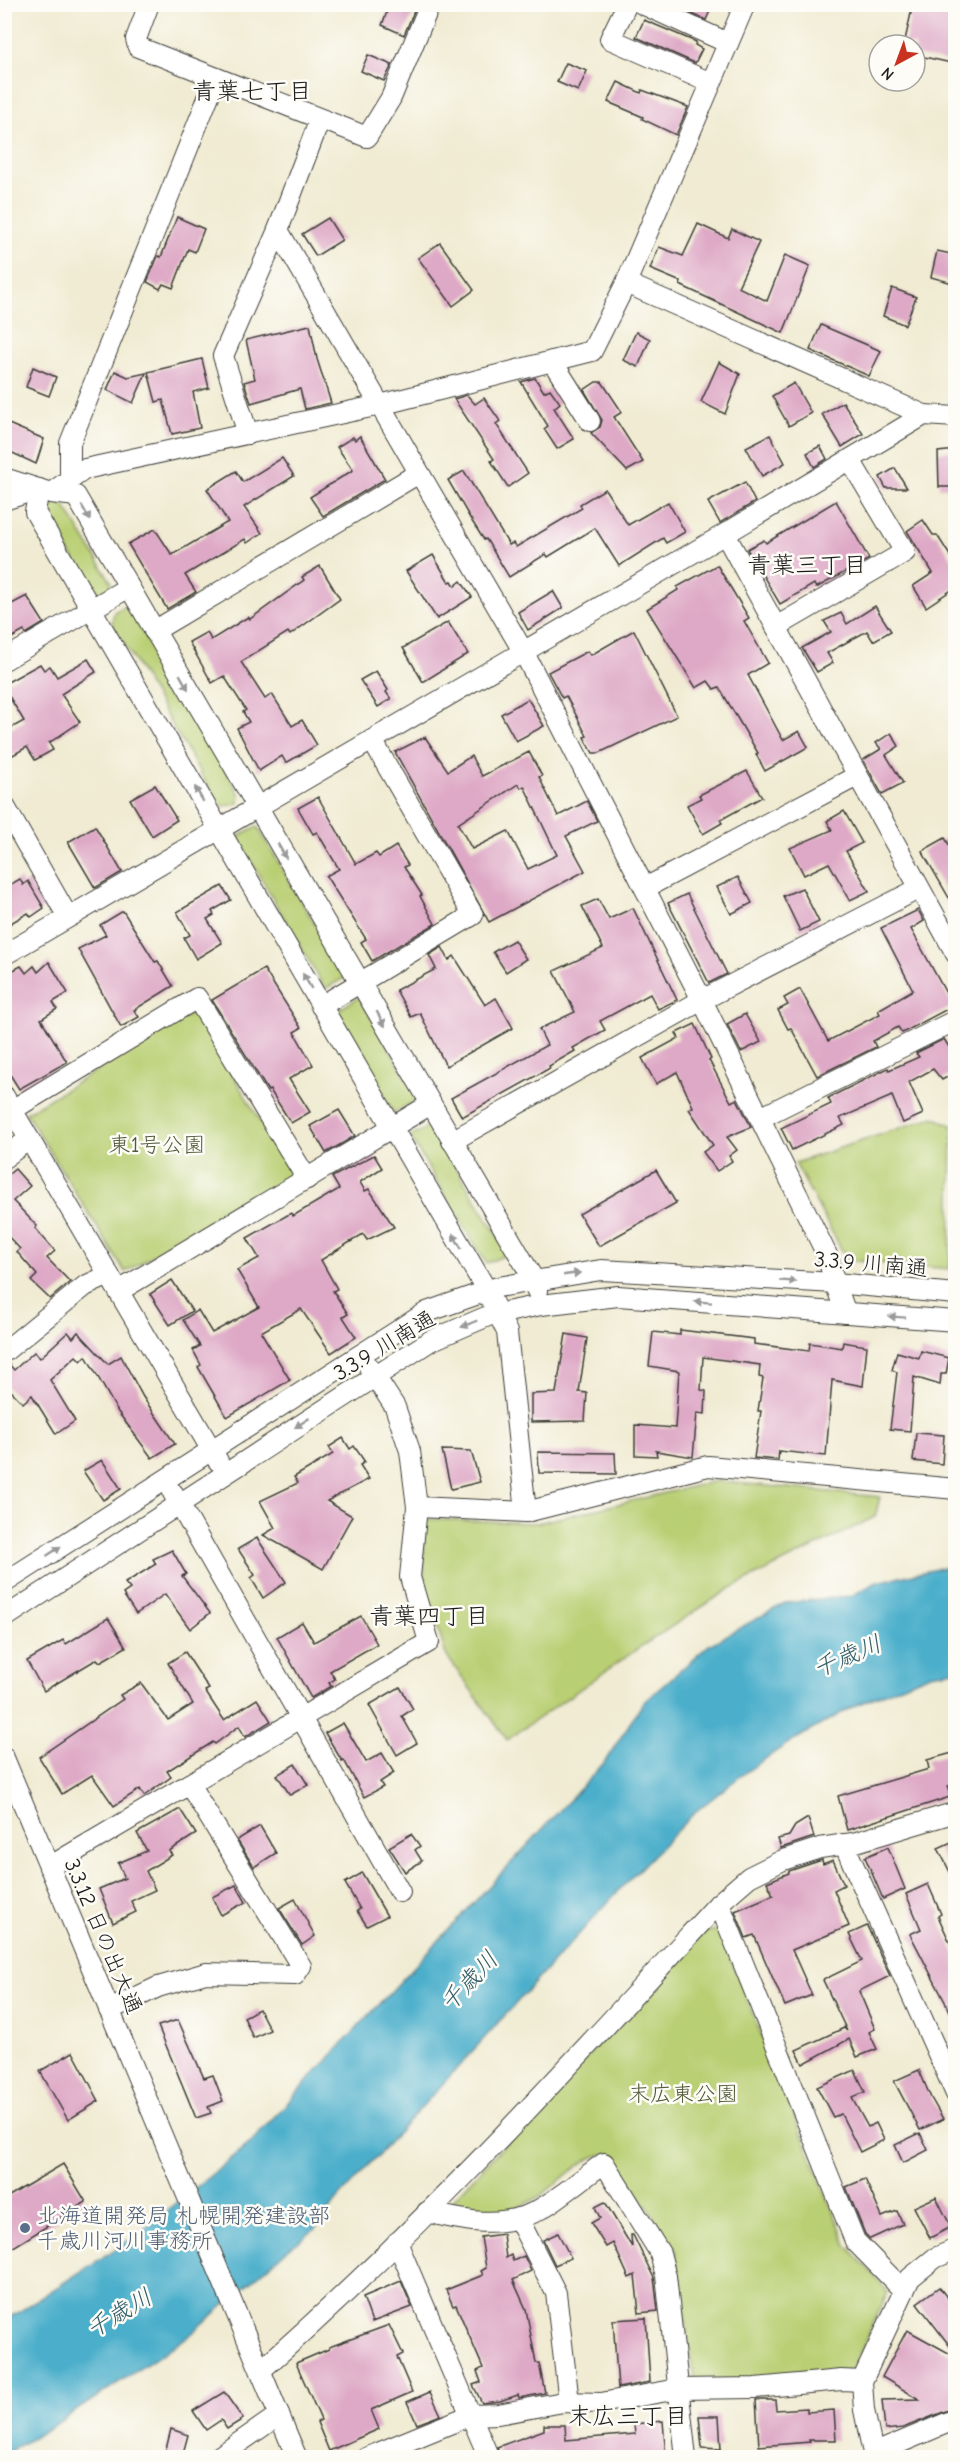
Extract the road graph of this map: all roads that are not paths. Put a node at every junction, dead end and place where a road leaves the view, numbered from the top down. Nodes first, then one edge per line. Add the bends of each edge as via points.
1 (149, 4) edge
2 (430, 4) edge
3 (627, 4) edge
4 (642, 4) edge
5 (745, 4) edge
6 (728, 43) junction
7 (216, 78) junction
8 (711, 83) junction
9 (320, 118) junction
10 (278, 230) junction
11 (626, 282) junction
12 (552, 361) junction
13 (380, 405) junction
14 (924, 415) junction
15 (956, 417) edge
16 (590, 421) dead end
17 (248, 434) junction
18 (850, 460) junction
19 (419, 473) junction
20 (4, 478) edge
21 (70, 480) junction
22 (45, 491) junction
23 (4, 500) edge
24 (725, 534) junction
25 (129, 587) junction
26 (92, 610) junction
27 (776, 627) junction
28 (154, 631) junction
29 (523, 651) junction
30 (4, 660) edge
31 (372, 740) junction
32 (857, 776) junction
33 (4, 805) edge
34 (256, 807) junction
35 (219, 830) junction
36 (645, 888) junction
37 (918, 889) junction
38 (68, 917) junction
39 (956, 954) edge
40 (4, 955) edge
41 (360, 983) junction
42 (702, 1000) junction
43 (321, 1006) junction
44 (956, 1020) edge
45 (8, 1103) edge
46 (431, 1104) junction
47 (760, 1118) junction
48 (392, 1128) junction
49 (29, 1139) junction
50 (452, 1142) junction
51 (4, 1158) edge
52 (307, 1179) junction
53 (534, 1280) junction
54 (114, 1283) junction
55 (835, 1283) junction
56 (487, 1291) junction
57 (956, 1294) edge
58 (541, 1305) junction
59 (846, 1313) junction
60 (497, 1314) junction
61 (956, 1321) edge
62 (4, 1352) edge
63 (362, 1354) junction
64 (375, 1377) junction
65 (212, 1450) junction
66 (225, 1474) junction
67 (164, 1481) junction
68 (956, 1489) edge
69 (180, 1503) junction
70 (417, 1507) junction
71 (526, 1512) junction
72 (4, 1583) edge
73 (4, 1618) edge
74 (301, 1718) junction
75 (4, 1758) edge
76 (189, 1784) junction
77 (956, 1812) edge
78 (844, 1844) junction
79 (49, 1867) junction
80 (400, 1892) dead end
81 (719, 1903) junction
82 (108, 2010) junction
83 (956, 2094) edge
84 (427, 2212) junction
85 (518, 2218) junction
86 (397, 2242) junction
87 (956, 2249) edge
88 (904, 2291) junction
89 (261, 2370) junction
90 (862, 2381) junction
91 (678, 2389) junction
92 (569, 2402) junction
93 (279, 2415) junction
94 (471, 2415) junction
95 (956, 2419) edge
96 (873, 2456) edge
97 (217, 2457) edge
98 (297, 2457) edge
99 (366, 2457) edge
100 (489, 2457) edge
101 (686, 2457) edge

1 - 7 street via 136,39 138,47
2 - 9 street via 391,98 367,137
3 - 8 street via 610,39
4 - 6 street
5 - 6 street
6 - 8 street
7 - 9 street
7 - 21 street via 70,443
8 - 11 street
9 - 10 street
10 - 13 street
10 - 17 street via 223,356
11 - 12 street via 592,351
11 - 14 street
12 - 13 street
12 - 16 street
13 - 17 street
13 - 19 street
14 - 15 street
14 - 18 street
17 - 21 street via 85,469
18 - 24 street
18 - 27 street via 905,552
19 - 28 street
19 - 29 street
20 - 22 street
21 - 22 street
22 - 23 street
22 -> 25 street via 76,496
22 - 26 street via 35,512
24 - 27 street
24 - 29 street
25 - 26 street
25 - 28 street
26 - 30 street
35 -> 26 street
27 - 32 street
28 -> 34 street
29 - 31 street
29 - 36 street
31 - 34 street
31 - 41 street via 473,915
32 - 36 street
32 - 37 street
33 - 38 street
34 - 35 street
34 -> 41 street
35 - 38 street
43 -> 35 street
36 - 42 street
37 - 39 street
37 - 42 street
38 - 40 street
41 - 43 street
41 -> 46 street
42 - 47 street
42 - 50 street
43 - 48 street
44 - 47 street
45 - 49 street
45 - 52 street via 197,998
46 - 48 street
46 - 50 street
47 - 55 street via 828,1255
48 - 52 street
56 -> 48 street
49 - 51 street
49 - 54 street
50 - 53 street
52 - 54 street
53 -> 55 street, 3.3.9 川南通 via 601,1270
53 - 56 street, 3.3.9 川南通
53 - 58 street
54 - 62 street via 85,1286
54 - 65 street
55 - 57 street, 3.3.9 川南通
55 - 59 street
56 - 60 street
56 - 63 street, 3.3.9 川南通 via 428,1312
59 -> 58 street, 3.3.9 川南通 via 618,1296
58 - 60 street, 3.3.9 川南通
61 -> 59 street, 3.3.9 川南通
60 -> 64 street, 3.3.9 川南通 via 430,1341
60 - 71 street via 507,1332
63 - 64 street
63 - 65 street, 3.3.9 川南通
64 -> 66 street, 3.3.9 川南通
64 - 70 street via 395,1407 403,1429 410,1451
65 - 66 street
65 - 67 street, 3.3.9 川南通
66 - 69 street, 3.3.9 川南通
67 - 69 street
72 -> 67 street, 3.3.9 川南通
68 - 71 street via 708,1466
69 - 73 street, 3.3.9 川南通
69 - 74 street
70 - 71 street
70 - 74 street via 410,1577 429,1642
74 - 76 street
74 - 80 street
75 - 79 street, 3.3.12 日の出大通
76 - 79 street
76 - 82 street via 301,1966 295,1975 206,1973 158,1986
77 - 78 street
78 - 81 street via 783,1860 748,1878
78 - 83 street
79 - 82 street, 3.3.12 日の出大通
81 - 84 street
81 - 88 street via 855,2241
82 - 89 street, 3.3.12 日の出大通
84 - 85 street via 466,2222
84 - 86 street
85 - 91 street via 529,2215 604,2163 660,2253
85 - 92 street via 556,2293
86 - 89 street
86 - 94 street
87 - 88 street via 935,2258 910,2278
88 - 90 street
89 - 93 street
90 - 91 street
90 - 96 street
91 - 92 street via 601,2403
91 - 101 street
92 - 94 street
93 - 97 street
93 - 98 street
94 - 99 street
94 - 100 street
95 - 96 street

